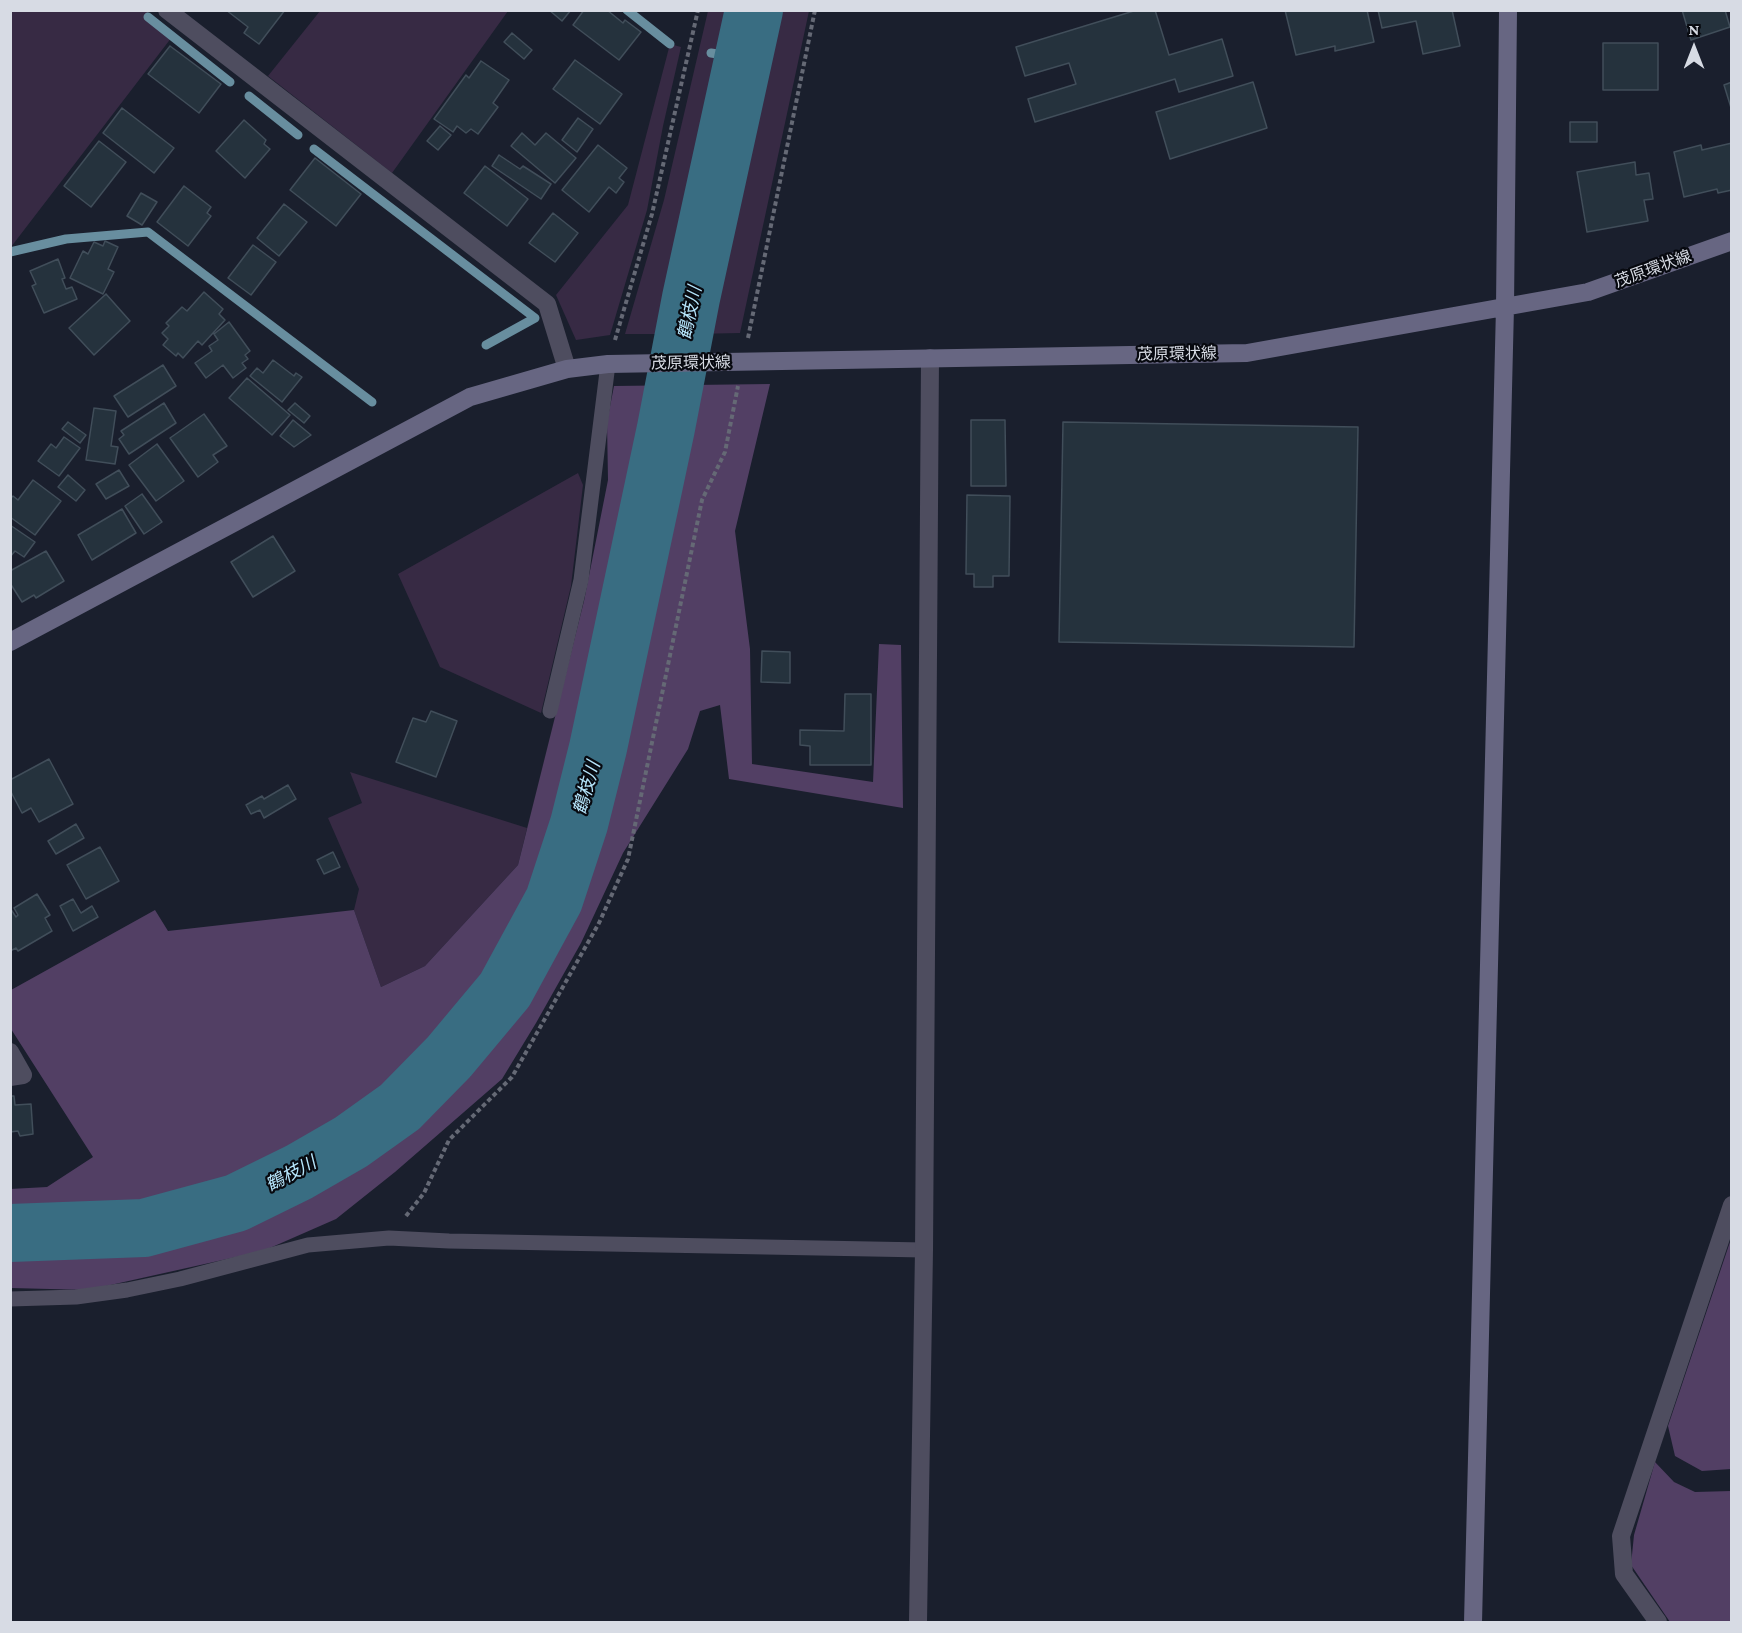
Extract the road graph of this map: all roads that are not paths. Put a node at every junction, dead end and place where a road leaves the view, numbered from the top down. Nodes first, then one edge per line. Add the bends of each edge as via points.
1 (167, 10) edge
2 (1508, 10) edge
3 (1731, 241) edge
4 (1505, 307) junction
5 (930, 358) junction
6 (608, 364) junction
7 (567, 369) junction
8 (13, 638) edge
9 (550, 711) dead end
10 (10, 1052) edge
11 (10, 1077) edge
12 (1731, 1205) edge
13 (924, 1250) junction
14 (10, 1299) edge
15 (918, 1623) edge
16 (1473, 1623) edge
17 (1658, 1623) edge

1 - 7 street via 547,304
2 - 4 main road
3 - 4 main road, 茂原環状線 via 1588,292
4 - 5 main road, 茂原環状線 via 1247,353
4 - 16 main road
5 - 6 main road, 茂原環状線
5 - 13 street
6 - 7 main road, 茂原環状線
6 - 9 lane via 581,580
7 - 8 main road, 茂原環状線 via 470,397
10 - 11 street via 23,1075
12 - 17 street via 1620,1536 1624,1574
13 - 14 lane via 389,1238 308,1245 127,1290 76,1297
13 - 15 street

